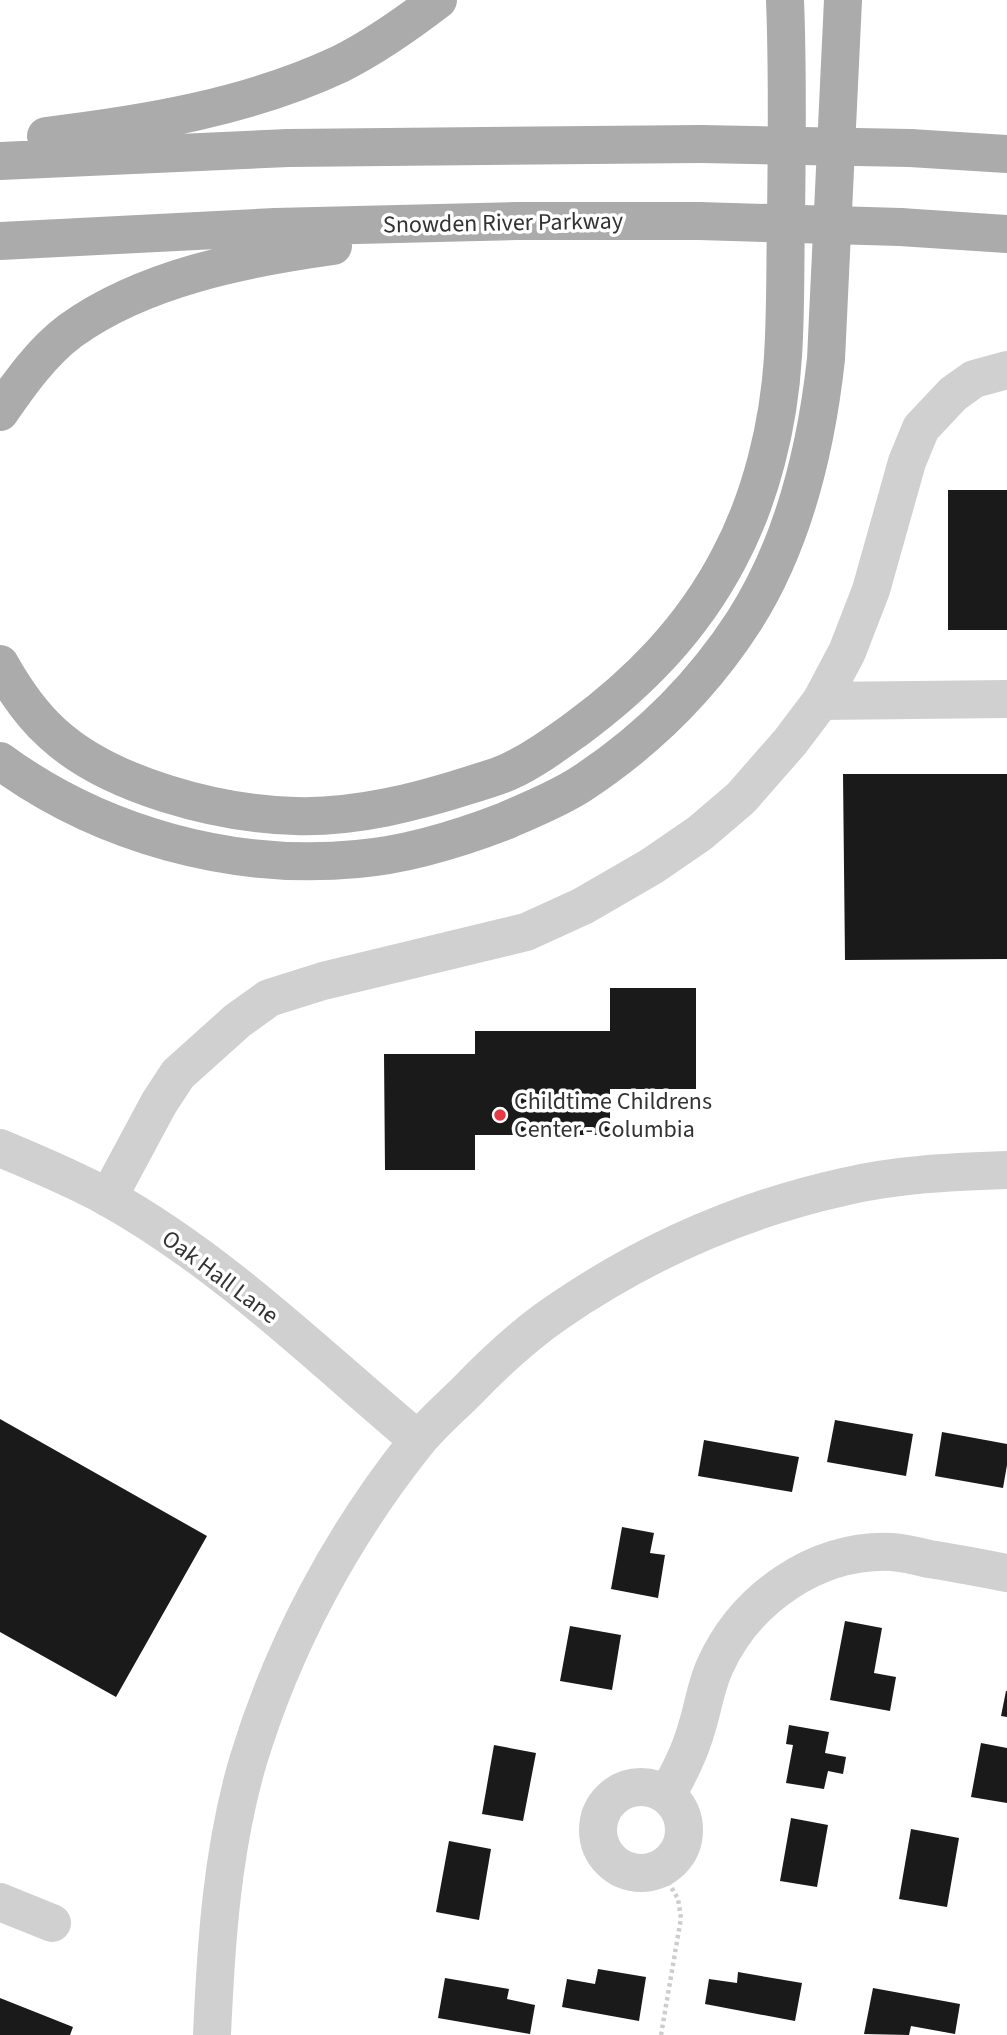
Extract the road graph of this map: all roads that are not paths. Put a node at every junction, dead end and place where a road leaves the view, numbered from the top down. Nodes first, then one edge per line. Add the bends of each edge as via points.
1 (438, 0) edge
2 (785, 0) edge
3 (844, 0) edge
4 (0, 142) edge
5 (1007, 154) edge
6 (0, 161) edge
7 (516, 222) junction
8 (1007, 234) edge
9 (0, 241) edge
10 (1007, 370) edge
11 (0, 412) edge
12 (0, 664) edge
13 (1007, 699) edge
14 (821, 701) junction
15 (0, 761) edge
16 (0, 1148) edge
17 (1007, 1170) edge
18 (108, 1198) junction
19 (418, 1440) junction
20 (1007, 1573) edge
21 (667, 1795) junction
22 (0, 1902) edge
23 (52, 1923) dead end
24 (212, 2035) edge

1 - 4 main road via 342,63 284,87 116,128
2 - 12 main road via 783,358 767,456 730,557 680,635 640,678 553,746 507,773 409,803 296,816 174,797 105,771 53,734 21,699
3 - 15 main road via 826,359 810,462 792,522 745,619 716,662 673,709 579,785 521,814 468,835 358,859 294,861 222,854 158,841 87,812
5 - 6 main road, bridge via 701,144 288,148
7 - 8 main road, Snowden River Parkway, bridge via 699,222
7 - 9 main road, Snowden River Parkway via 275,227
7 - 11 main road via 262,256 181,278 114,305 69,332 29,372
10 - 14 street via 974,379 921,428 871,590 847,652
13 - 14 street
14 - 18 street via 741,799 652,866 583,906 526,932 269,998 178,1074
16 - 18 street, Oak Hall Lane
17 - 19 street via 933,1172 845,1186 763,1208 692,1235 554,1314 490,1367
18 - 19 street, Oak Hall Lane via 236,1284
19 - 24 street via 345,1545 307,1612 274,1685 248,1763 227,1856
20 - 21 street via 893,1552 822,1562 793,1579 749,1614 714,1667 688,1754
21 - 21 street via 636,1787 620,1792 604,1808 598,1827 600,1845 610,1860 641,1874 661,1869 676,1856 685,1825
22 - 23 street

